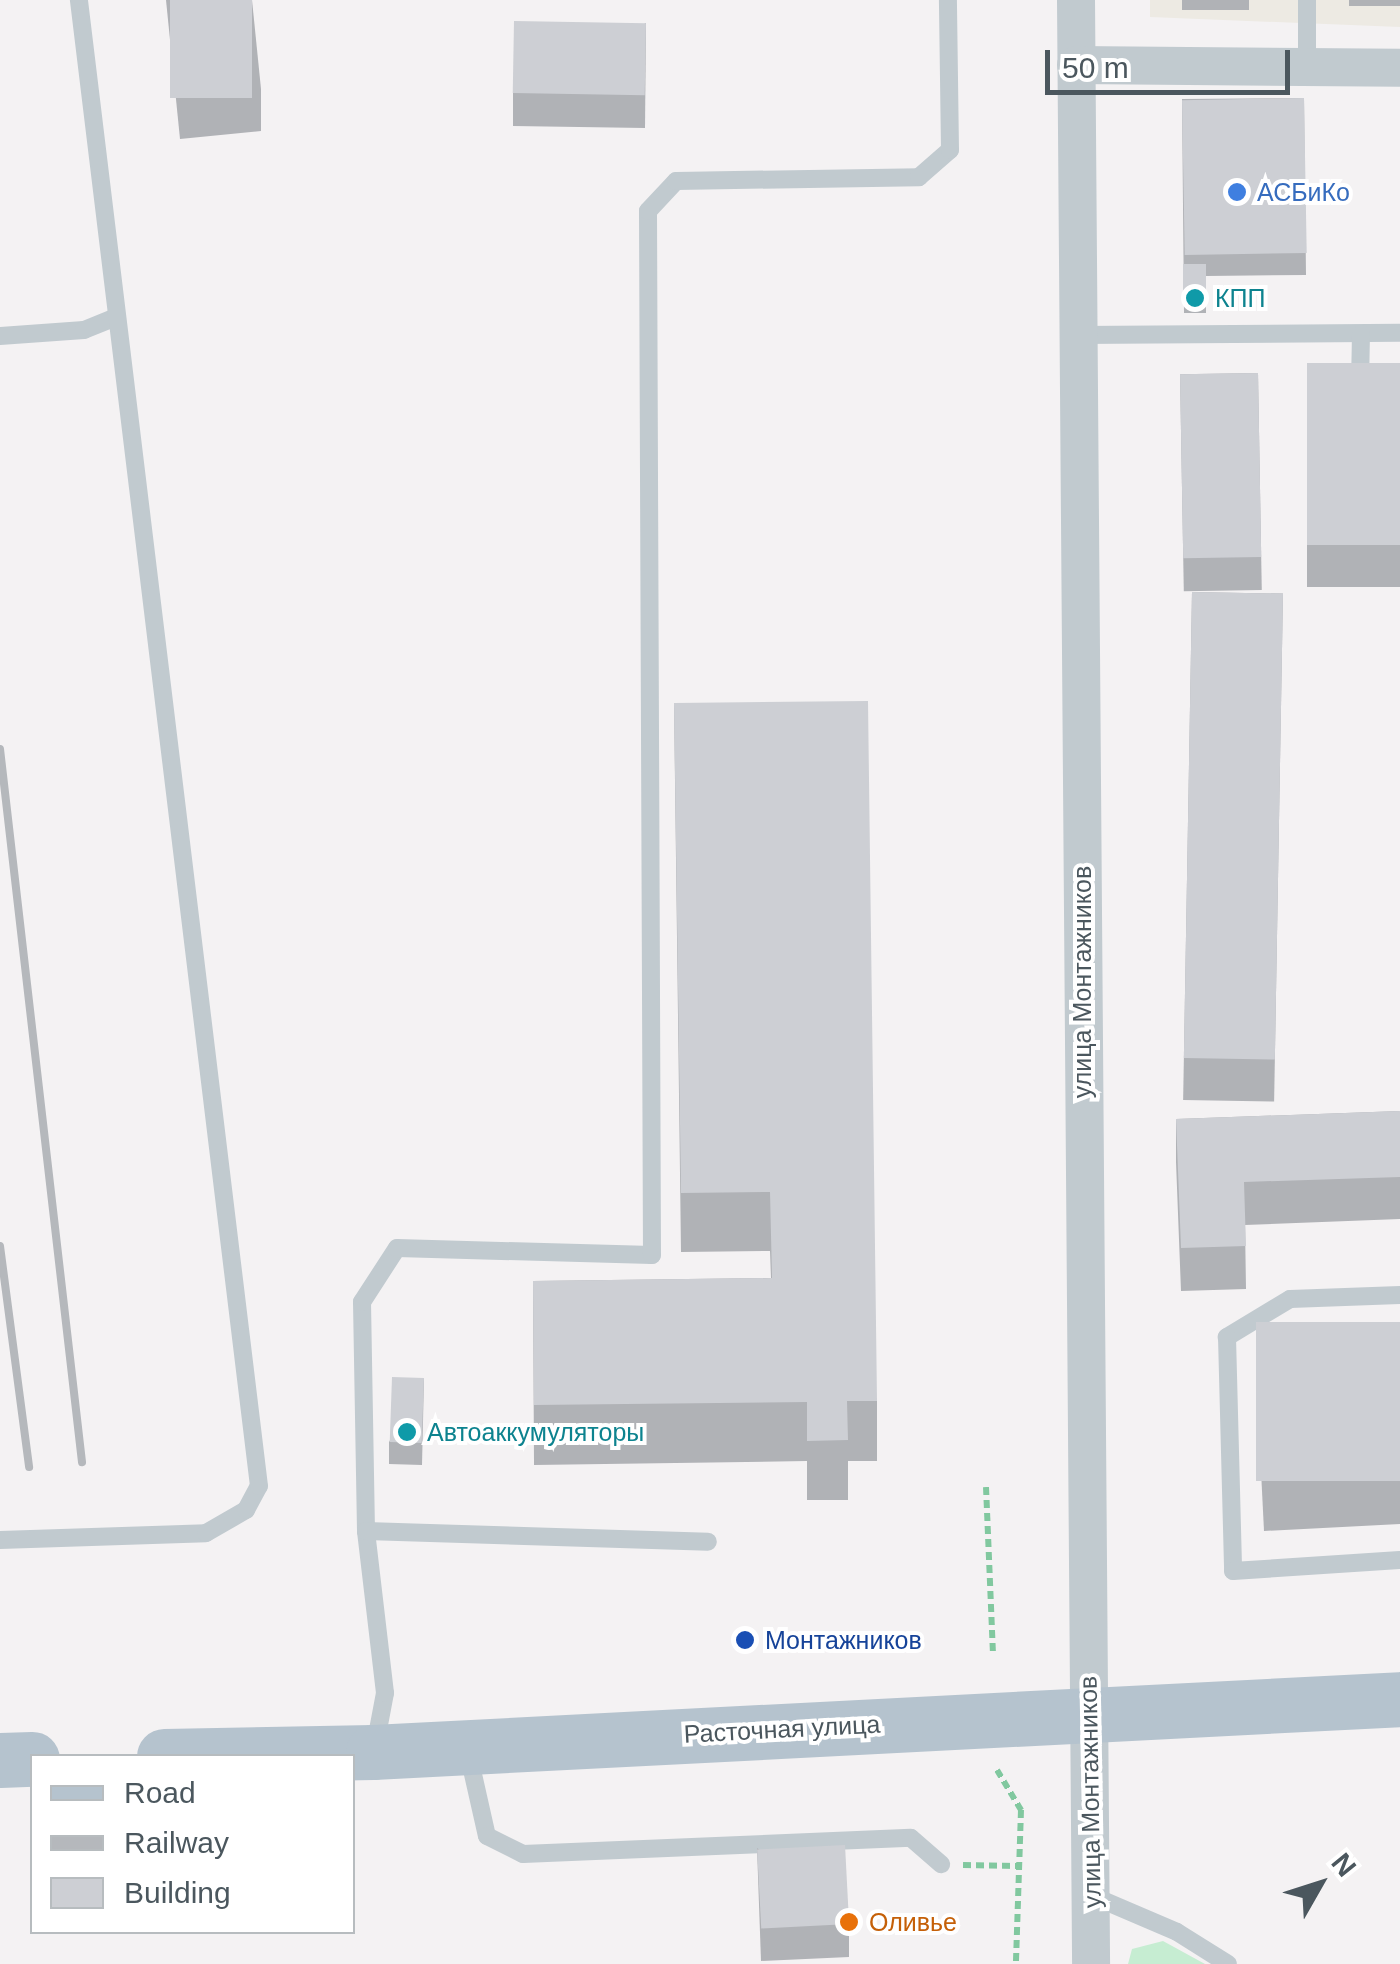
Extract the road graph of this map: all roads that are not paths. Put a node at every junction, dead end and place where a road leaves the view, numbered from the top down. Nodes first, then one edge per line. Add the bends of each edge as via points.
1 (79, 0) edge
2 (948, 0) edge
3 (1076, 0) edge
4 (1306, 0) edge
5 (1076, 66) junction
6 (1307, 68) junction
7 (1400, 68) edge
8 (116, 317) junction
9 (1400, 333) edge
10 (1360, 334) junction
11 (1078, 335) junction
12 (0, 336) edge
13 (1360, 406) edge
14 (1400, 1295) edge
15 (366, 1532) junction
16 (0, 1540) edge
17 (708, 1542) dead end
18 (1400, 1560) edge
19 (1400, 1683) edge
20 (1400, 1700) edge
21 (1321, 1702) junction
22 (1090, 1713) junction
23 (1400, 1728) edge
24 (467, 1747) junction
25 (374, 1752) junction
26 (269, 1754) edge
27 (0, 1760) edge
28 (30, 1760) edge
29 (941, 1864) road end
30 (1093, 1896) junction
31 (1091, 1964) edge
32 (1228, 1964) edge

1 - 8 lane
2 - 15 lane via 950,150 919,177 676,181 648,211 652,1255 398,1248 362,1302
3 - 5 street, улица Монтажников
4 - 6 lane
5 - 6 street
5 - 11 street, улица Монтажников
6 - 7 street
8 - 12 lane via 84,330
8 - 16 lane via 259,1486 246,1510 206,1534
9 - 10 lane
10 - 11 lane
10 - 13 lane
11 - 22 street, улица Монтажников
14 - 18 lane via 1290,1299 1228,1337 1233,1571
15 - 17 lane
15 - 25 lane via 386,1693
19 - 21 street
20 - 21 main road, Расточная улица
21 - 22 main road, Расточная улица
21 - 23 street
22 - 24 main road, Расточная улица
22 - 30 street, улица Монтажников
24 - 25 main road, Расточная улица
24 - 29 lane via 487,1836 523,1854 911,1838
25 - 26 main road, Расточная улица
27 - 28 main road
30 - 31 street, улица Монтажников
30 - 32 lane via 1177,1932

